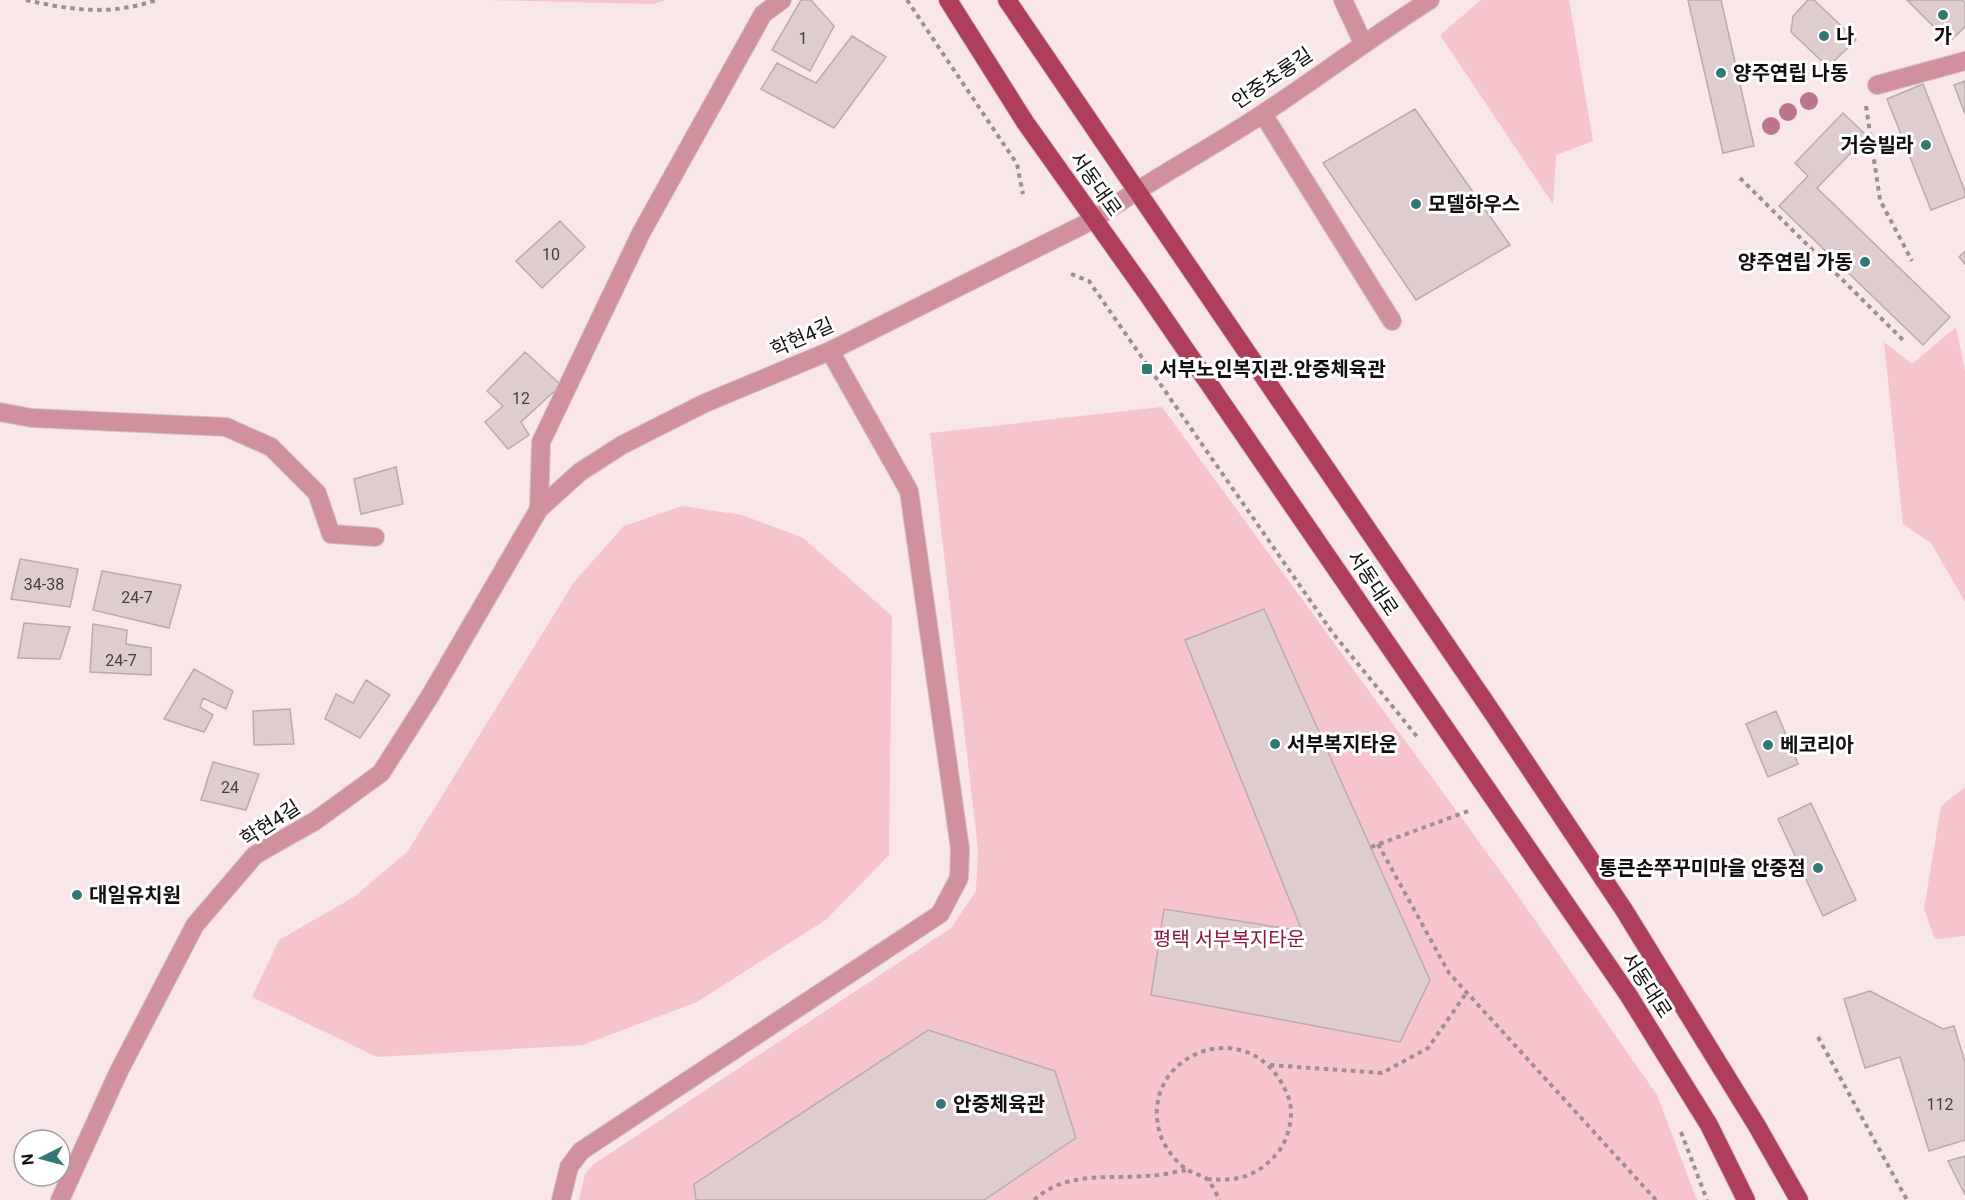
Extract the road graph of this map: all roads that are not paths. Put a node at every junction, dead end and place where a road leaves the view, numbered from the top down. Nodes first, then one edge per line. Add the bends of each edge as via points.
1 (782, 0) edge
2 (948, 0) edge
3 (1007, 0) edge
4 (1343, 0) edge
5 (1430, 0) edge
6 (1363, 43) junction
7 (1965, 61) edge
8 (1877, 85) dead end
9 (1263, 114) junction
10 (1137, 189) junction
11 (1093, 220) junction
12 (1392, 321) dead end
13 (830, 351) junction
14 (0, 412) edge
15 (539, 509) junction
16 (375, 537) dead end
17 (60, 1200) edge
18 (561, 1200) edge
19 (1746, 1200) edge
20 (1799, 1200) edge

1 - 15 street, 학현4길 via 763,14 641,232 542,442
2 - 11 main road, 서동대로
3 - 10 main road, 서동대로
4 - 6 street
5 - 6 street, 안중초롱길
6 - 9 street, 안중초롱길
7 - 8 street
9 - 10 street, 안중초롱길
9 - 12 street
10 - 11 street, 안중초롱길
10 - 20 main road, 서동대로 via 1194,279 1636,929
11 - 13 street, 학현4길
11 - 19 main road, 서동대로 via 1629,996 1709,1125
13 - 15 street, 학현4길 via 705,403 622,445 580,472
13 - 18 street via 909,491 960,849 959,878 940,914 581,1151 569,1167
14 - 16 street via 32,418 226,427 271,447 294,470 316,493 331,534
15 - 17 street, 학현4길 via 381,773 315,821 255,855 195,926 119,1071

